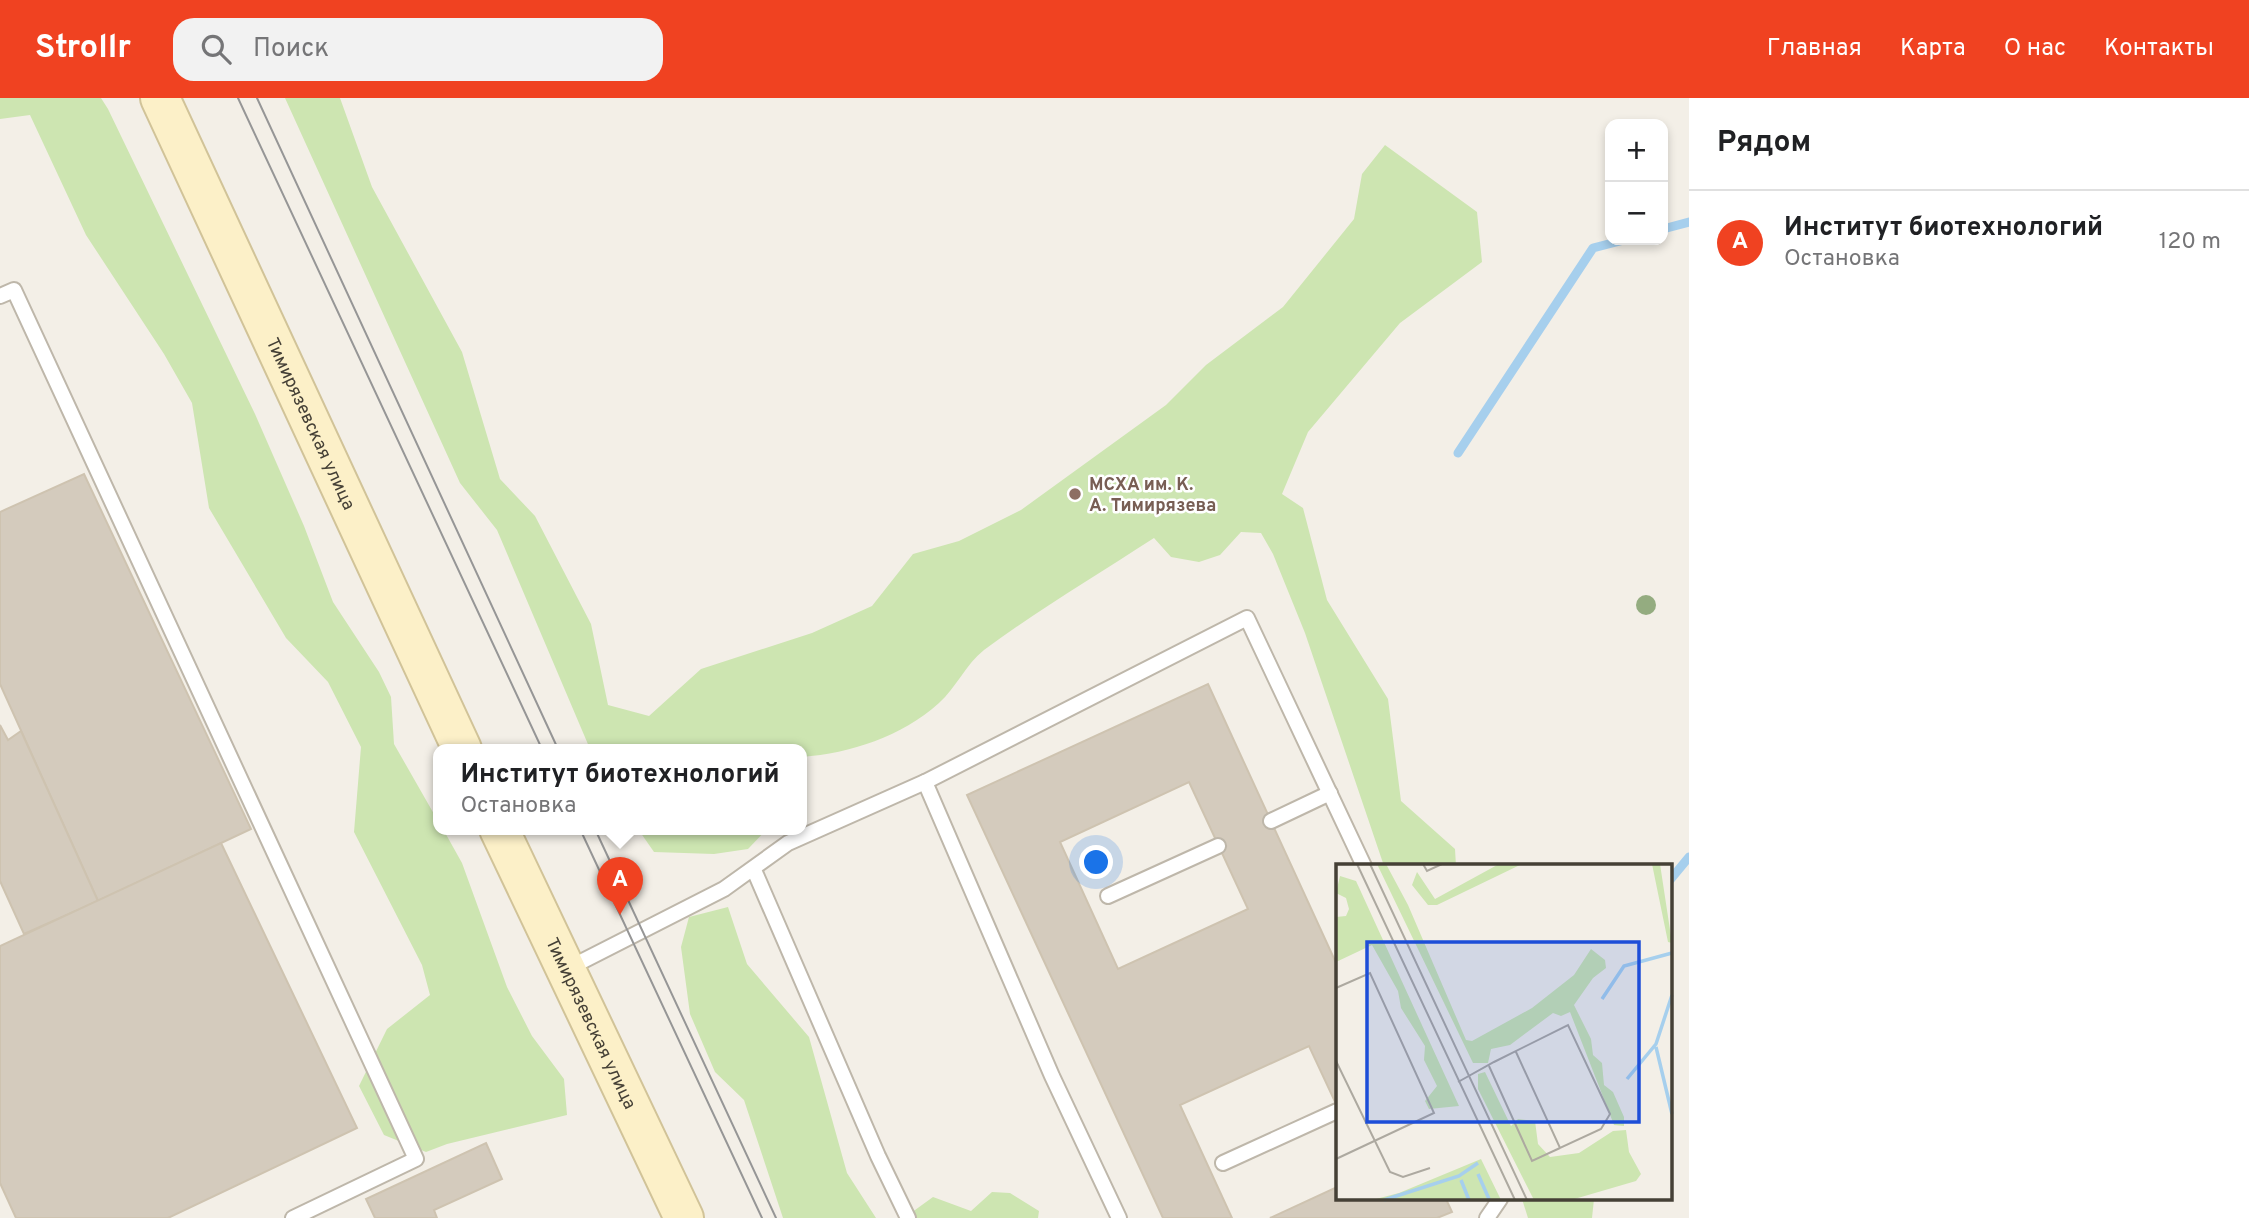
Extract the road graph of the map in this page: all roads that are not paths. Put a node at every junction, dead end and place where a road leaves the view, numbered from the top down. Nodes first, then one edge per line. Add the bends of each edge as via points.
1 (160, 98) edge
2 (0, 296) edge
3 (460, 744) edge
4 (925, 782) junction
5 (1330, 793) junction
6 (1271, 821) dead end
7 (502, 835) edge
8 (806, 835) edge
9 (807, 835) edge
10 (1219, 846) dead end
11 (1363, 864) edge
12 (754, 870) junction
13 (1108, 896) dead end
14 (565, 971) junction
15 (1336, 1111) edge
16 (1223, 1163) dead end
17 (1499, 1200) edge
18 (293, 1218) edge
19 (684, 1218) edge
20 (908, 1218) edge
21 (1119, 1218) edge
22 (1487, 1218) edge

1 - 3 main road, Тимирязевская улица
2 - 18 lane via 14,290 415,1160
4 - 5 lane via 1247,618
4 - 9 lane
4 - 21 lane
5 - 6 lane
5 - 11 lane
7 - 14 main road, Тимирязевская улица
8 - 12 lane
10 - 13 lane
12 - 14 lane
12 - 20 lane
14 - 19 main road, Тимирязевская улица
15 - 16 lane
17 - 22 lane

